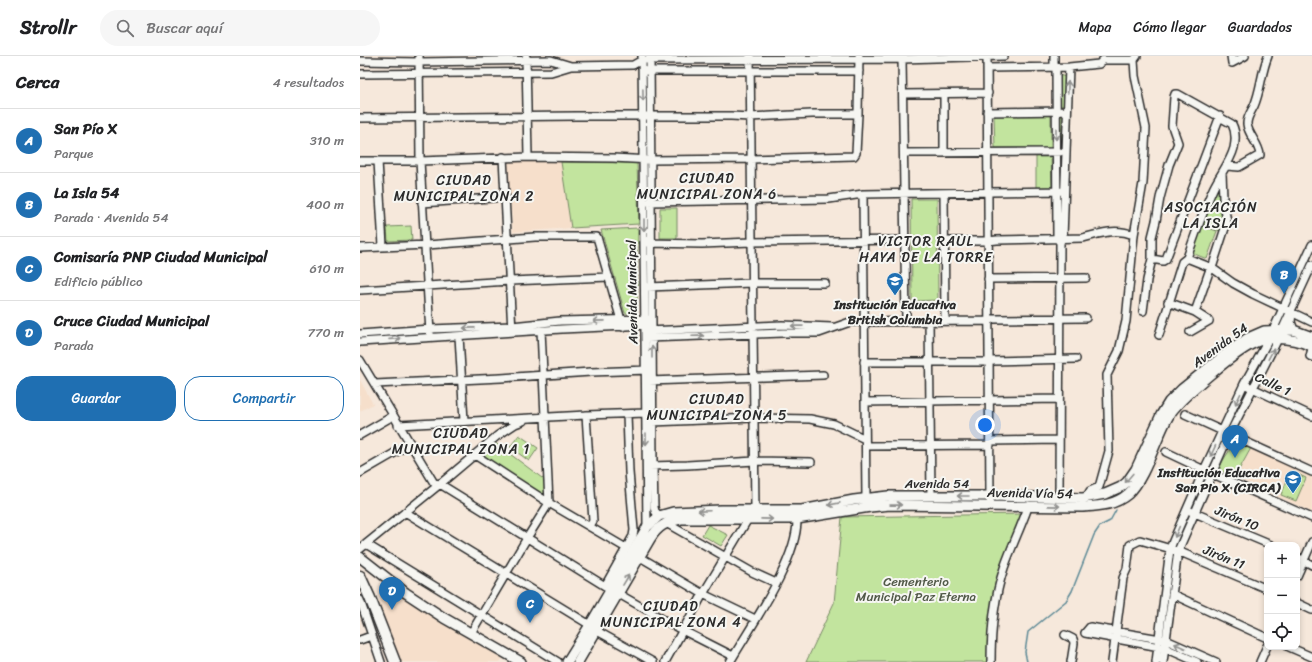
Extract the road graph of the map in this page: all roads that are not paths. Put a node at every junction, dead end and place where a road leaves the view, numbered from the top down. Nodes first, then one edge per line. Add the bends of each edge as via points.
1 (987, 56) edge
2 (1004, 56) edge
3 (1054, 56) edge
4 (1231, 56) edge
5 (1245, 56) edge
6 (1268, 56) edge
7 (526, 58) edge
8 (646, 58) edge
9 (750, 58) edge
10 (859, 58) edge
11 (867, 58) edge
12 (1103, 58) edge
13 (1136, 58) edge
14 (419, 59) edge
15 (902, 59) junction
16 (360, 61) edge
17 (633, 65) junction
18 (571, 66) junction
19 (1056, 67) junction
20 (1069, 67) junction
21 (987, 68) junction
22 (646, 71) junction
23 (750, 71) junction
24 (859, 71) junction
25 (526, 73) junction
26 (360, 74) edge
27 (419, 74) junction
28 (988, 93) junction
29 (903, 94) junction
30 (944, 94) junction
31 (1056, 111) junction
32 (1068, 111) junction
33 (987, 112) junction
34 (858, 114) junction
35 (527, 116) junction
36 (646, 116) junction
37 (1220, 116) junction
38 (750, 117) junction
39 (360, 118) edge
40 (420, 118) junction
41 (987, 152) junction
42 (1056, 152) junction
43 (1066, 152) junction
44 (904, 153) junction
45 (944, 153) junction
46 (503, 157) junction
47 (528, 157) junction
48 (420, 160) junction
49 (643, 160) junction
50 (651, 160) junction
51 (751, 160) junction
52 (360, 161) edge
53 (378, 161) junction
54 (1227, 166) junction
55 (1222, 173) junction
56 (1057, 191) junction
57 (1064, 191) junction
58 (944, 193) junction
59 (988, 193) junction
60 (863, 194) junction
61 (904, 194) junction
62 (506, 197) junction
63 (751, 201) junction
64 (643, 202) junction
65 (652, 202) junction
66 (422, 203) junction
67 (1134, 235) junction
68 (508, 239) junction
69 (1060, 239) junction
70 (904, 240) junction
71 (864, 241) junction
72 (944, 241) junction
73 (988, 241) junction
74 (751, 242) junction
75 (647, 244) junction
76 (424, 245) junction
77 (1312, 245) edge
78 (382, 246) junction
79 (360, 248) edge
80 (1187, 258) junction
81 (1152, 259) junction
82 (1304, 262) junction
83 (1312, 265) edge
84 (1212, 268) junction
85 (609, 277) junction
86 (1060, 278) junction
87 (1086, 278) dead end
88 (988, 279) junction
89 (510, 281) junction
90 (752, 283) junction
91 (825, 283) dead end
92 (427, 287) junction
93 (648, 287) junction
94 (360, 290) edge
95 (1168, 302) junction
96 (1143, 311) dead end
97 (1287, 311) junction
98 (1195, 312) junction
99 (1086, 318) dead end
100 (1059, 319) junction
101 (906, 321) junction
102 (929, 321) junction
103 (945, 321) junction
104 (989, 321) junction
105 (864, 322) junction
106 (1312, 322) edge
107 (623, 323) junction
108 (648, 328) junction
109 (430, 329) junction
110 (512, 329) junction
111 (541, 330) junction
112 (1278, 330) junction
113 (1293, 330) junction
114 (753, 331) junction
115 (1190, 332) dead end
116 (360, 334) edge
117 (1159, 335) dead end
118 (459, 336) junction
119 (431, 337) junction
120 (1312, 337) edge
121 (1274, 339) junction
122 (360, 342) edge
123 (1312, 352) edge
124 (1076, 358) dead end
125 (1058, 359) junction
126 (360, 360) edge
127 (930, 361) junction
128 (864, 362) junction
129 (989, 362) junction
130 (649, 370) junction
131 (543, 375) junction
132 (823, 375) dead end
133 (754, 377) junction
134 (461, 380) junction
135 (649, 381) junction
136 (375, 384) junction
137 (1244, 384) junction
138 (1252, 388) junction
139 (1059, 399) junction
140 (930, 401) junction
141 (990, 401) junction
142 (865, 402) junction
143 (627, 414) junction
144 (646, 414) junction
145 (1185, 414) dead end
146 (586, 415) junction
147 (393, 416) junction
148 (1312, 416) edge
149 (546, 418) junction
150 (754, 418) junction
151 (527, 419) junction
152 (464, 421) junction
153 (652, 422) junction
154 (398, 425) junction
155 (1225, 433) junction
156 (360, 435) edge
157 (1059, 440) junction
158 (865, 442) junction
159 (990, 443) junction
160 (410, 444) junction
161 (930, 444) junction
162 (1166, 452) dead end
163 (475, 455) junction
164 (755, 461) junction
165 (811, 462) dead end
166 (649, 466) junction
167 (1204, 470) junction
168 (1312, 472) edge
169 (360, 473) edge
170 (1211, 473) junction
171 (440, 484) junction
172 (930, 496) junction
173 (1059, 497) junction
174 (1086, 498) junction
175 (866, 499) junction
176 (990, 501) junction
177 (550, 503) junction
178 (1028, 505) junction
179 (755, 510) junction
180 (1190, 511) junction
181 (405, 512) junction
182 (659, 516) junction
183 (1312, 518) edge
184 (748, 519) junction
185 (797, 519) junction
186 (666, 523) junction
187 (590, 526) junction
188 (647, 527) junction
189 (527, 538) junction
190 (1264, 542) edge
191 (1312, 542) edge
192 (363, 547) edge
193 (626, 548) junction
194 (1174, 550) junction
195 (726, 556) junction
196 (360, 557) edge
197 (640, 558) junction
198 (1300, 559) edge
199 (1304, 561) junction
200 (1312, 565) edge
201 (1300, 570) edge
202 (506, 574) junction
203 (361, 579) edge
204 (776, 583) junction
205 (1264, 588) edge
206 (611, 590) junction
207 (703, 594) junction
208 (1172, 594) junction
209 (360, 600) edge
210 (1300, 604) edge
211 (1312, 610) edge
212 (481, 616) junction
213 (755, 620) junction
214 (594, 628) junction
215 (683, 630) junction
216 (1089, 631) dead end
217 (471, 633) junction
218 (1115, 635) junction
219 (371, 636) junction
220 (1064, 636) dead end
221 (1264, 637) edge
222 (1162, 639) junction
223 (360, 640) edge
224 (1162, 647) junction
225 (1265, 650) edge
226 (1296, 650) edge
227 (1312, 657) edge
228 (731, 659) edge
229 (381, 662) edge
230 (395, 662) edge
231 (521, 662) edge
232 (558, 662) edge
233 (567, 662) edge
234 (578, 662) edge
235 (653, 662) edge
236 (665, 662) edge
237 (991, 662) edge
238 (1071, 662) edge
239 (1112, 662) edge
240 (1156, 662) edge
241 (1163, 662) edge
242 (1197, 662) edge
243 (1216, 662) edge
244 (1260, 662) edge

1 - 2 street
1 - 15 street
1 - 21 street
3 - 19 street
4 - 5 street via 1232,63
6 - 54 street via 1263,68 1259,94 1247,123 1260,149 1260,155 1238,167
7 - 14 street
7 - 18 street via 551,60
7 - 25 street
8 - 9 street
8 - 17 street
8 - 22 street, Avenida Municipal
9 - 10 street
9 - 23 street
10 - 11 street
10 - 24 street
11 - 15 street
12 - 13 street
12 - 20 street via 1099,64
13 - 67 street via 1135,76 1146,128 1143,183
14 - 16 street
14 - 27 street
15 - 29 street
17 - 18 street
17 - 22 street
18 - 25 street via 551,72
19 - 20 street
19 - 21 street
19 - 31 street
32 -> 20 street
21 - 28 street
22 - 23 street
22 - 36 street, Avenida Municipal
23 - 24 street
23 - 38 street
24 - 34 street
25 - 27 street
25 - 35 street
26 - 27 street
27 - 40 street
28 - 30 street
28 - 33 street
29 - 30 street
29 - 44 street
30 - 45 street
31 - 32 street
31 - 33 street
31 -> 42 street
32 - 43 street
33 - 41 street
34 - 38 street
34 - 51 street via 854,156
35 - 36 street
35 - 40 street
35 - 47 street
36 - 38 street
36 - 49 street, Avenida Municipal
36 - 50 street, Avenida Municipal
37 - 54 street via 1232,124 1235,133 1234,149
37 - 81 street via 1166,259
37 - 81 street via 1185,96 1176,94 1174,97 1172,126 1178,143 1160,198 1152,237
38 - 51 street
39 - 40 street
40 - 48 street
41 - 42 street
41 - 45 street
41 - 59 street
42 - 43 street
42 - 56 street
43 - 57 street
44 - 45 street
44 - 61 street
46 - 47 street
46 - 48 street
46 - 62 street
47 - 49 street
48 - 53 street
48 - 66 street
49 - 50 street
49 - 64 street, Avenida Municipal
50 - 51 street
50 - 65 street, Avenida Municipal
51 - 63 street
52 - 53 street
53 - 78 street
54 - 55 street
55 - 80 street via 1213,188
55 - 84 street via 1227,222
56 - 57 street
56 - 59 street
56 - 69 street
57 - 69 street
58 - 59 street
58 - 61 street
58 - 72 street
59 - 73 street
60 - 61 street
60 - 63 street via 829,199
60 - 71 street
61 - 70 street
62 - 66 street
62 - 68 street
63 - 65 street
63 - 74 street
64 - 65 street
64 -> 75 street, Avenida Municipal
65 - 75 street, Avenida Municipal
66 - 76 street
67 - 69 street via 1116,231 1083,238
67 - 174 street via 1126,321 1119,351 1107,375 1108,451 1099,487 1090,491
68 - 76 street
68 - 85 street via 597,236
68 - 89 street
69 - 73 street
69 - 86 street
70 - 71 street
70 - 101 street
71 - 74 street
71 - 105 street
72 - 73 street
72 - 103 street
73 - 88 street
74 - 75 street
74 - 90 street
75 - 93 street, Avenida Municipal
76 - 78 street
76 - 92 street
77 - 82 street
78 - 79 street
80 - 84 street
80 - 95 street via 1182,262
81 - 96 street
82 - 83 street
82 - 97 street
83 - 97 street
84 - 97 street via 1240,287
84 - 98 street
85 - 89 street
85 - 107 street
86 - 87 street
86 - 88 street
86 - 100 street
88 - 104 street
89 - 92 street
89 - 110 street
90 - 91 street
90 - 93 street
90 - 114 street
92 - 94 street
92 - 109 street
93 - 108 street, Avenida Municipal
95 - 98 street
95 - 117 street
97 - 106 street
97 - 112 street
97 - 113 main road
98 - 115 street via 1209,320
99 - 100 street
100 - 104 street
100 - 125 street
101 - 102 street
101 - 105 street
102 - 103 street
102 - 127 street
103 - 104 street
104 - 129 street
105 - 114 street via 850,322 836,327 782,326
105 - 128 street
107 - 108 street
107 -> 110 street via 560,321
107 - 111 street
108 - 114 street
108 - 130 street, Avenida Municipal
110 -> 109 street
109 - 116 street
109 - 119 street
110 - 111 street
110 - 118 street
111 - 131 street
112 - 113 main road, Avenida 54
112 - 121 street
112 -> 174 main road, Avenida 54 via 1257,333 1248,338 1182,389 1165,408 1136,470 1127,482 1111,492
113 - 120 main road, Avenida 54
114 - 133 street
118 - 119 street
118 - 134 street
122 -> 119 street
121 - 123 main road, Avenida Vía 54 via 1296,340
121 - 137 street
138 -> 121 street
178 -> 121 main road, Avenida Vía 54 via 1103,506 1124,498 1137,484 1175,406 1242,350 1254,343
124 - 125 street
125 - 129 street
125 - 139 street
126 - 136 street
127 - 128 street
127 - 129 street
127 - 140 street
128 - 142 street
129 - 141 street
130 - 131 street
130 - 135 street, Avenida Municipal
131 - 134 street
131 - 149 street
132 - 133 street
133 - 135 street
133 - 150 street
134 - 136 street
134 - 152 street
135 - 144 street, Avenida Municipal
135 - 153 street, Avenida Municipal
136 - 147 street
137 - 138 street, Calle 1
137 -> 155 street
138 - 148 street, Calle 1
138 - 155 street
139 - 141 street
139 - 157 street
140 - 141 street
140 - 142 street
140 - 161 street
141 - 159 street
142 - 158 street
143 - 144 street
143 - 146 street
143 - 193 street via 634,530
144 - 153 street
144 -> 166 street, Avenida Municipal
145 - 155 street
146 - 149 street
146 - 187 street via 593,521
147 - 154 street
147 - 156 street
149 - 151 street
149 - 177 street
150 - 153 street
150 - 158 street via 810,419 828,422 845,428
150 - 164 street
151 - 152 street
151 - 163 street via 506,429
152 - 154 street
153 - 166 street, Avenida Municipal
154 - 160 street
155 -> 167 street
155 - 168 street
155 - 170 street
157 - 159 street
157 - 173 street
158 - 161 street
158 - 175 street
159 - 161 street
159 - 176 street
160 - 169 street
160 - 171 street via 434,483
161 - 172 street
162 - 167 street
163 - 171 street
163 - 177 street
164 - 165 street
164 - 166 street
164 - 179 street
166 - 182 street, Avenida Municipal via 654,510
166 - 188 street, Avenida Municipal
167 - 170 street
167 - 180 street
170 - 180 street
170 - 183 street
171 - 181 street
171 - 189 street
172 - 175 main road, Avenida 54
176 -> 172 main road, Avenida 54
173 - 174 main road, Avenida 54
173 - 176 main road, Avenida 54
175 -> 179 main road, Avenida 54 via 802,510
176 - 178 main road, Avenida Vía 54
185 -> 176 main road, Avenida Vía 54 via 890,505
177 - 187 street
177 - 189 street
178 - 237 street via 1004,568 991,637
179 -> 182 main road, Avenida 54 via 684,511
180 - 190 street, Jirón 10
180 - 194 street
181 - 192 street
181 - 202 street
182 - 188 main road
184 -> 185 main road, Avenida Vía 54
184 - 186 main road, Avenida Vía 54 via 681,520
184 - 195 street
185 - 204 street via 798,529 793,548
186 - 195 street
186 - 197 main road via 656,531
187 - 193 street
188 - 206 main road
189 - 202 street
189 - 206 street
191 - 199 street
192 - 212 street
193 - 206 street
194 - 205 street, Jirón 11
194 - 208 street
194 - 218 street, Jirón 11 via 1140,540 1130,545
194 - 222 street
195 - 204 street
195 - 207 street
196 - 217 main road via 406,593
206 -> 197 main road
197 - 207 street
198 - 199 street
199 - 200 street
199 - 201 street
202 - 212 street
202 - 214 street
203 - 230 highway
204 - 213 street
206 - 214 main road
206 - 215 street
207 - 213 street
207 - 215 street
208 - 221 street
208 - 222 street
209 - 219 street
210 - 211 street
212 - 217 street
212 - 232 street
213 - 228 street
214 - 233 main road
214 - 234 main road
214 - 235 street
215 - 228 street
215 - 236 street
216 - 218 street
217 - 231 main road
218 - 222 street
218 - 224 street
218 - 239 street
219 - 223 street
219 - 229 street
220 - 238 street via 1074,643
222 - 224 street
243 -> 222 street
224 - 240 street
224 - 241 street
224 - 242 street
225 - 244 street
226 - 227 street

